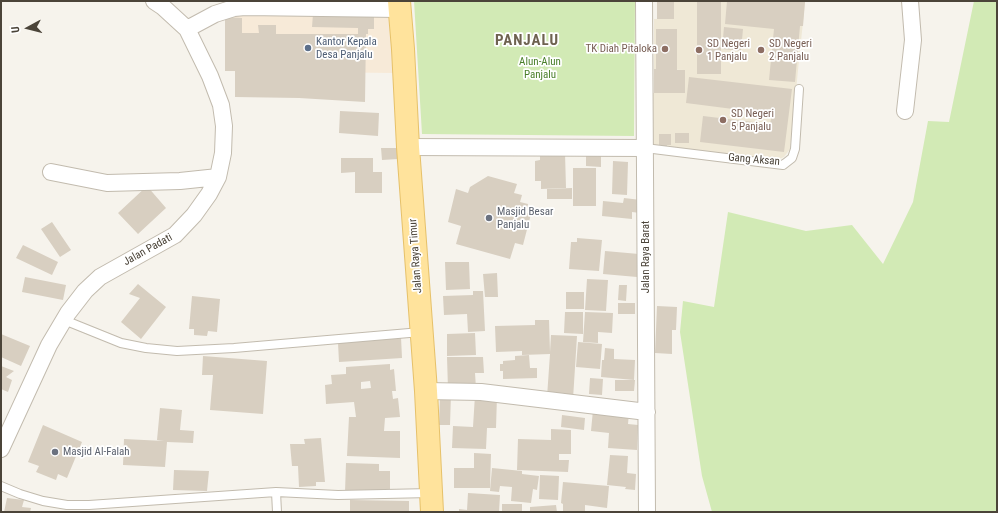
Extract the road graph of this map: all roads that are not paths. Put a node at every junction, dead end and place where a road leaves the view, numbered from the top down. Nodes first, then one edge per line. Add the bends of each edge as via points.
1 (154, 1) edge
2 (644, 1) edge
3 (910, 1) edge
4 (399, 5) edge
5 (187, 29) junction
6 (799, 90) dead end
7 (905, 111) dead end
8 (408, 147) junction
9 (645, 148) junction
10 (51, 172) dead end
11 (218, 176) junction
12 (64, 320) junction
13 (422, 332) junction
14 (426, 391) junction
15 (647, 412) junction
16 (1, 449) edge
17 (1, 486) edge
18 (276, 492) junction
19 (431, 502) edge
20 (277, 512) edge
21 (646, 512) edge

1 - 5 street, Jalan Padati
2 - 9 street, Jalan Raya Barat
3 - 7 street via 913,40
4 - 5 street via 234,8
4 - 8 main road, Jalan Raya Timur
5 - 11 street, Jalan Padati via 221,105 224,126 223,153
6 - 9 lane, Gang Aksan via 795,149 792,158 783,164
8 - 9 street
8 - 13 main road, Jalan Raya Timur
9 - 15 street, Jalan Raya Barat
10 - 11 street via 108,183 180,181
11 - 12 street, Jalan Padati via 194,215 175,235 100,277 85,291
12 - 13 lane via 121,343 177,350
12 - 16 street, Jalan Padati via 49,345
13 - 14 main road, Jalan Raya Timur
14 - 15 street via 482,392
14 - 19 main road, Jalan Raya Timur
15 - 21 street, Jalan Raya Barat
17 - 18 lane via 44,501 67,505
18 - 19 lane
18 - 20 lane

